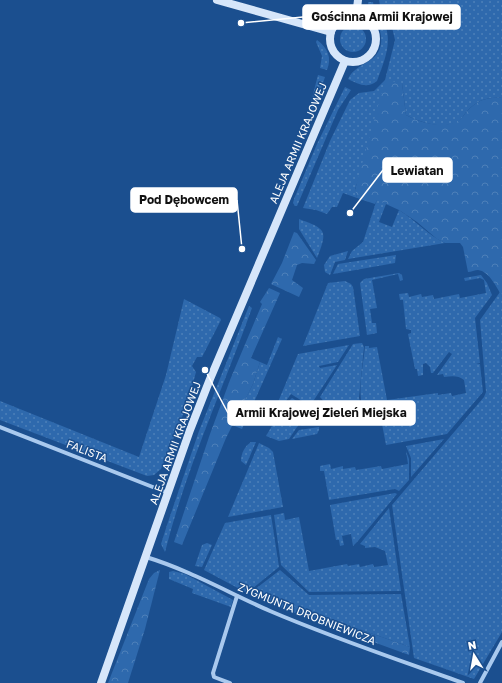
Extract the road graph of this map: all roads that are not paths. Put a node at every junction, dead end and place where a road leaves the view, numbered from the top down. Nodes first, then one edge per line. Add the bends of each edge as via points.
1 (217, 0) edge
2 (358, 0) edge
3 (356, 16) junction
4 (331, 32) junction
5 (345, 61) junction
6 (0, 427) edge
7 (168, 493) junction
8 (146, 557) junction
9 (237, 596) junction
10 (502, 642) edge
11 (101, 683) edge
12 (230, 683) edge
13 (463, 683) edge
14 (480, 683) edge

1 - 4 street
2 - 3 street
3 - 4 street via 338,22
3 - 5 street via 369,22 376,34 376,41 371,54 365,58 359,61
4 - 5 street via 332,49
5 - 7 street, ALEJA ARMII KRAJOWEJ via 210,379
6 - 7 street, FALISTA
7 - 8 street, ALEJA ARMII KRAJOWEJ
8 - 9 street, ZYGMUNTA DROBNIEWICZA via 186,571
8 - 11 street, ALEJA ARMII KRAJOWEJ
9 - 12 street via 213,673 214,677
9 - 13 street, ZYGMUNTA DROBNIEWICZA via 316,629
10 - 14 street

